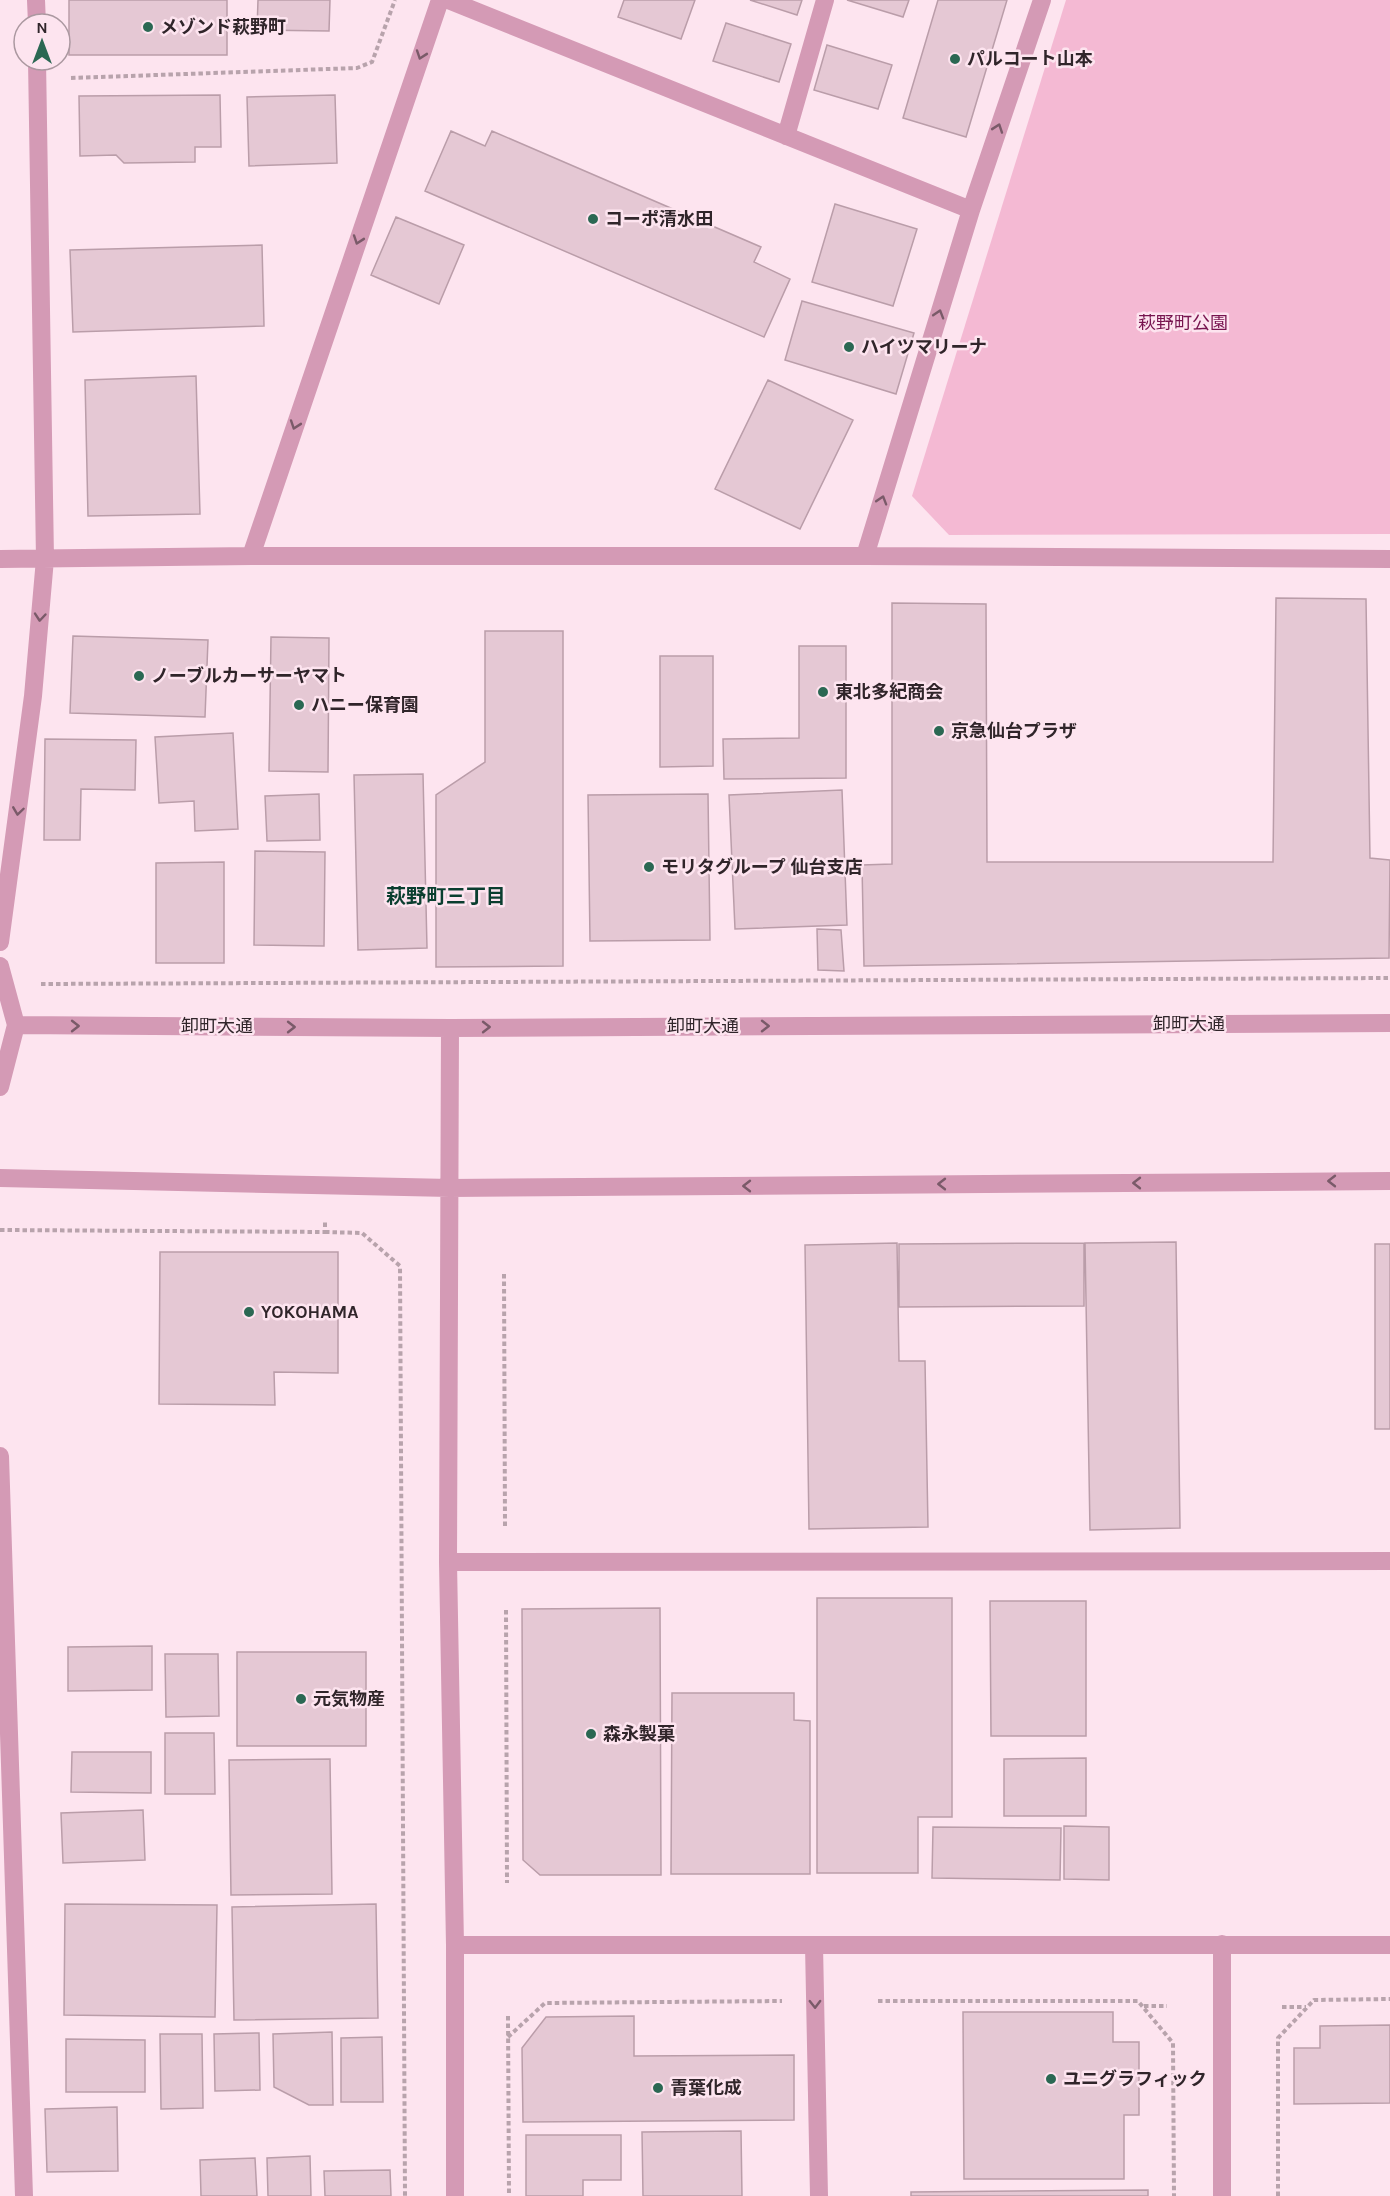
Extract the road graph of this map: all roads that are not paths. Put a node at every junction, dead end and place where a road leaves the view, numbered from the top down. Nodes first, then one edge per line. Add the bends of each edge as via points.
1 (440, 0) edge
2 (448, 0) edge
3 (825, 0) edge
4 (1042, 0) edge
5 (38, 72) edge
6 (786, 136) junction
7 (971, 210) junction
8 (251, 556) junction
9 (865, 556) junction
10 (0, 559) edge
11 (45, 559) junction
12 (1390, 559) edge
13 (0, 942) edge
14 (0, 966) edge
15 (1390, 1023) edge
16 (16, 1025) junction
17 (450, 1028) junction
18 (0, 1087) edge
19 (0, 1178) edge
20 (1390, 1181) edge
21 (450, 1188) junction
22 (0, 1456) edge
23 (1390, 1561) edge
24 (448, 1562) junction
25 (3, 1644) edge
26 (1222, 1944) junction
27 (455, 1945) junction
28 (814, 1945) junction
29 (1390, 1945) edge
30 (24, 2196) edge
31 (455, 2196) edge
32 (819, 2196) edge
33 (1222, 2196) edge

1 -> 8 street
2 - 6 street
3 - 6 street
7 -> 4 street
5 - 11 street
6 - 7 street
9 -> 7 street
8 - 9 street
8 - 11 street
9 - 12 street
10 - 11 street
11 -> 13 street via 33,696
14 - 16 street
17 -> 15 street, 卸町大通
16 -> 17 street, 卸町大通
16 - 18 street
17 - 21 street
19 - 21 street
20 -> 21 street
21 - 24 street
22 - 25 street
23 - 24 street
24 - 27 street
25 - 30 street
26 - 28 street
26 - 29 street
26 - 33 street
27 - 28 street
27 - 31 street
28 -> 32 street

